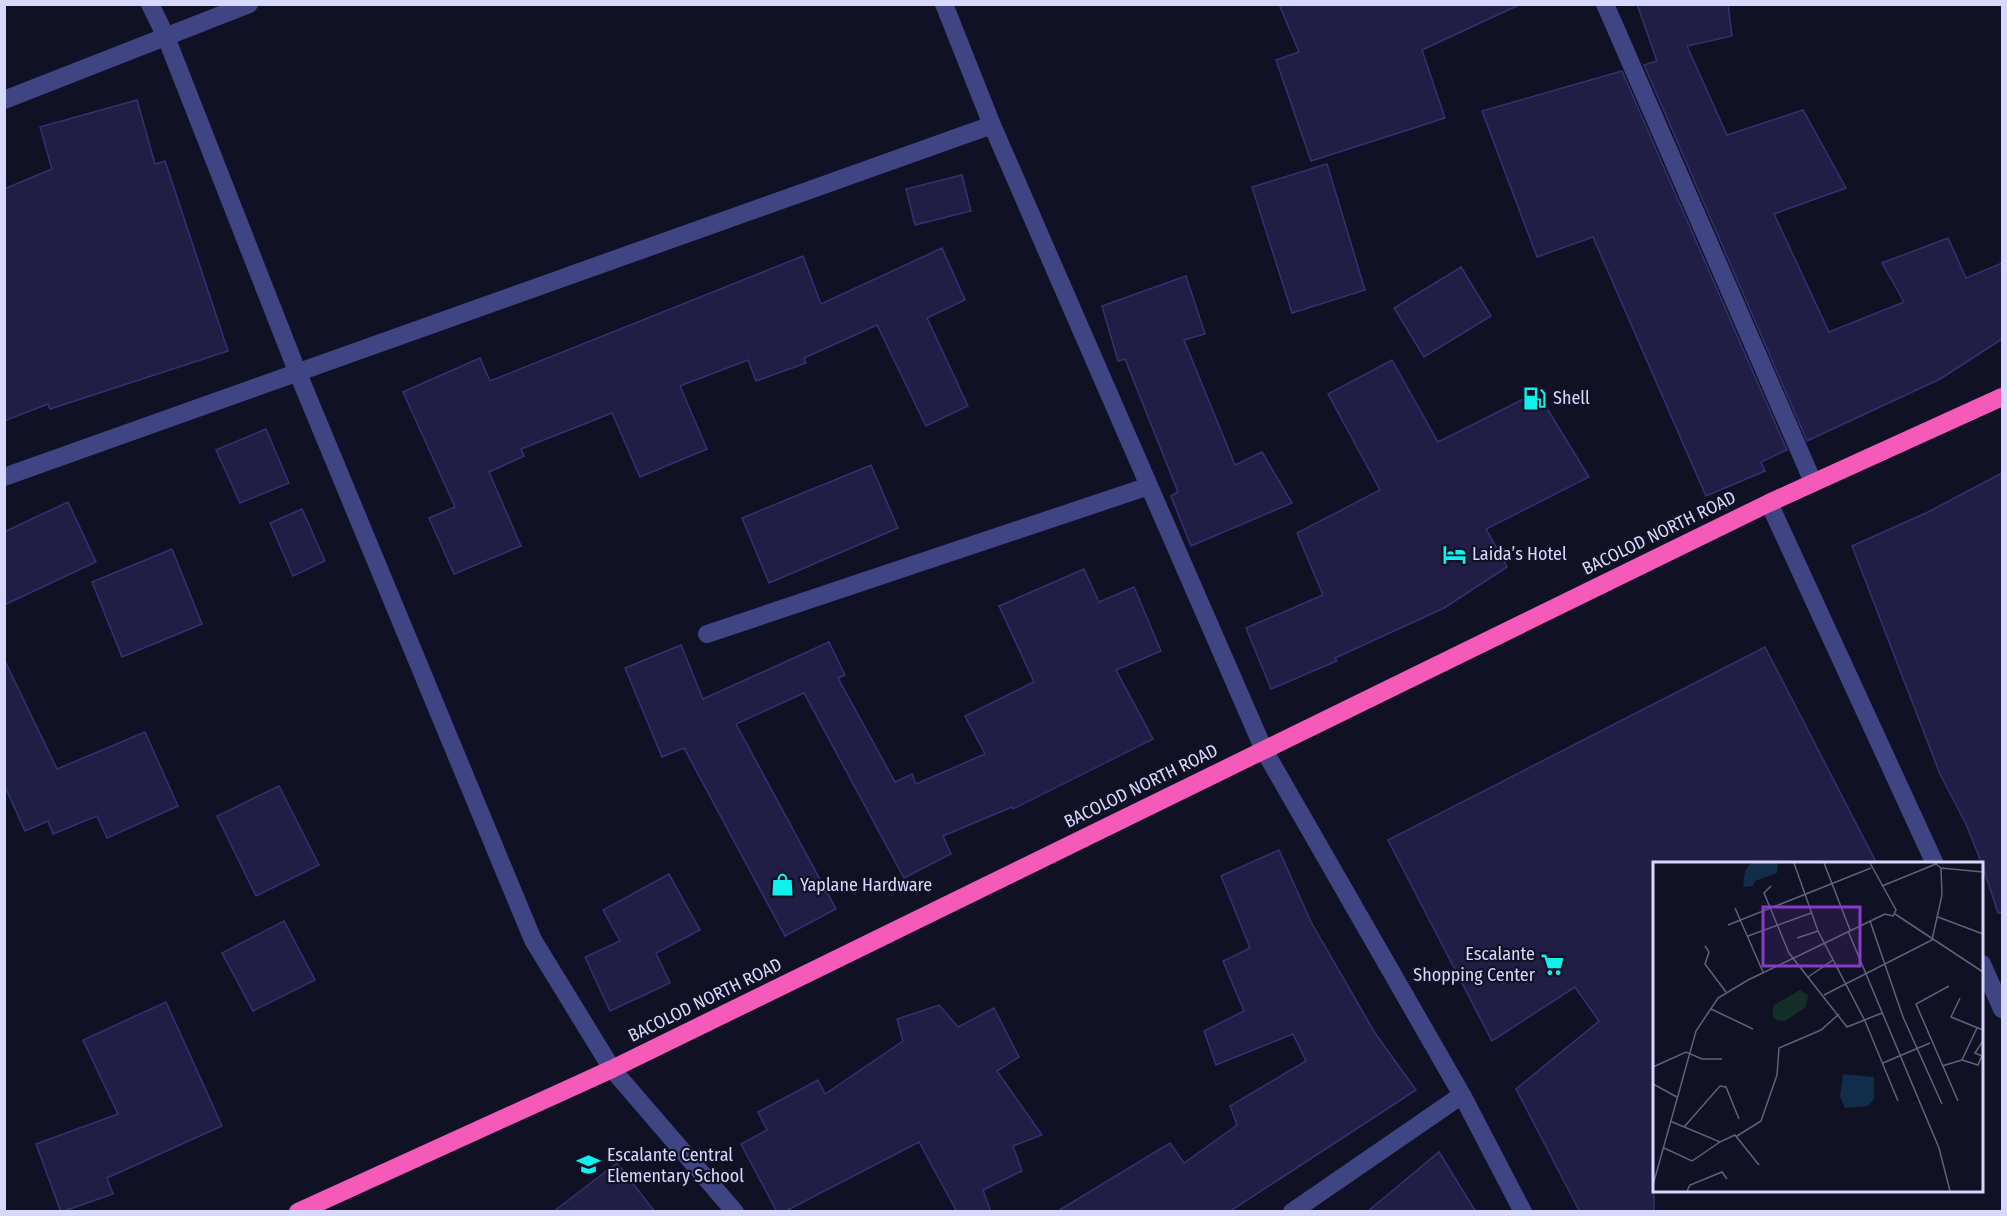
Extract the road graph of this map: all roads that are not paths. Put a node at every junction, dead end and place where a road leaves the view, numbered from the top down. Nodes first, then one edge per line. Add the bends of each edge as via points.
1 (150, 4) edge
2 (249, 4) edge
3 (944, 4) edge
4 (1605, 4) edge
5 (166, 37) junction
6 (4, 100) edge
7 (992, 125) junction
8 (297, 371) junction
9 (2002, 397) edge
10 (4, 477) edge
11 (1813, 482) junction
12 (1149, 486) junction
13 (1769, 503) junction
14 (707, 634) dead end
15 (1264, 750) junction
16 (1934, 862) edge
17 (1983, 966) edge
18 (2002, 1010) edge
19 (612, 1069) junction
20 (1462, 1095) junction
21 (298, 1212) edge
22 (735, 1212) edge
23 (1292, 1212) edge
24 (1523, 1212) edge

1 - 5 street
2 - 5 street
3 - 7 street
4 - 11 street
5 - 6 street
5 - 8 street
7 - 8 street
7 - 12 street
8 - 10 street
8 - 19 street via 533,939
9 - 11 highway, BACOLOD NORTH ROAD
11 - 13 highway, BACOLOD NORTH ROAD
12 - 14 street
12 - 15 street
13 - 15 highway, BACOLOD NORTH ROAD
13 - 16 street
15 - 19 highway, BACOLOD NORTH ROAD
15 - 20 street
17 - 18 street
19 - 21 highway, BACOLOD NORTH ROAD
19 - 22 street
20 - 23 street
20 - 24 street

